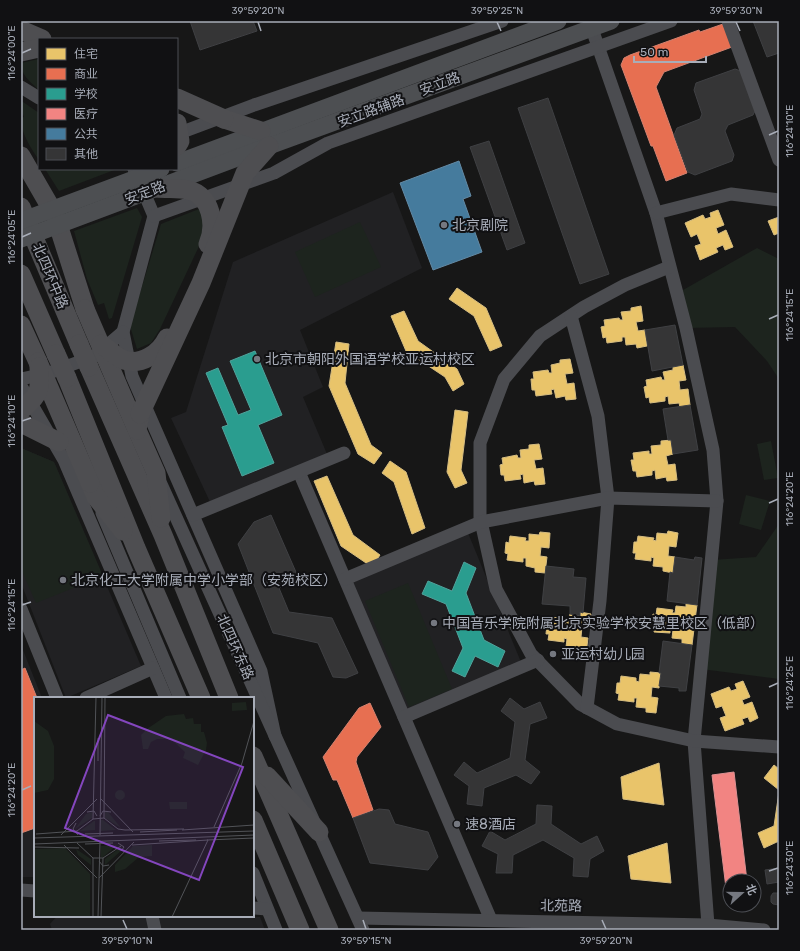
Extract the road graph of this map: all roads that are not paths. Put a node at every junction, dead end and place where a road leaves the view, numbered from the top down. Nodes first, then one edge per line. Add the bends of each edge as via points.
1 (502, 21) edge
2 (558, 21) edge
3 (611, 21) edge
4 (671, 21) edge
5 (728, 21) edge
6 (592, 29) junction
7 (21, 30) edge
8 (40, 38) edge
9 (38, 48) edge
10 (598, 48) junction
11 (21, 52) edge
12 (21, 87) edge
13 (38, 97) edge
14 (178, 98) edge
15 (297, 128) junction
16 (178, 129) edge
17 (178, 134) edge
18 (265, 139) junction
19 (178, 144) edge
20 (21, 156) edge
21 (779, 160) edge
22 (178, 163) edge
23 (178, 168) edge
24 (134, 170) edge
25 (171, 170) edge
26 (156, 175) edge
27 (779, 200) edge
28 (21, 207) edge
29 (656, 213) junction
30 (154, 216) junction
31 (21, 221) edge
32 (21, 239) edge
33 (669, 267) junction
34 (21, 274) edge
35 (571, 316) junction
36 (24, 330) edge
37 (122, 332) junction
38 (101, 344) junction
39 (38, 362) junction
40 (89, 367) joint
41 (21, 379) edge
42 (21, 386) edge
43 (21, 408) edge
44 (21, 423) edge
45 (137, 430) junction
46 (344, 453) dead end
47 (80, 459) junction
48 (299, 472) junction
49 (156, 473) junction
50 (93, 490) junction
51 (608, 498) junction
52 (717, 501) junction
53 (193, 515) junction
54 (481, 522) junction
55 (163, 535) junction
56 (136, 548) junction
57 (345, 579) junction
58 (21, 609) edge
59 (538, 660) junction
60 (153, 668) junction
61 (57, 697) edge
62 (88, 697) edge
63 (166, 697) edge
64 (180, 697) edge
65 (201, 697) edge
66 (229, 697) edge
67 (587, 708) junction
68 (404, 717) junction
69 (275, 736) junction
70 (694, 741) junction
71 (779, 748) edge
72 (255, 761) edge
73 (254, 822) edge
74 (319, 832) junction
75 (254, 876) edge
76 (21, 890) edge
77 (34, 891) edge
78 (254, 895) edge
79 (254, 908) edge
80 (268, 909) junction
81 (152, 917) edge
82 (358, 918) junction
83 (491, 920) junction
84 (708, 925) junction
85 (155, 930) edge
86 (276, 930) edge
87 (300, 930) edge
88 (329, 930) edge
89 (363, 930) edge
90 (764, 930) edge

1 - 17 street via 254,105
2 - 15 main road, 安立路
3 - 6 main road, 安立路
4 - 10 street, 安立路辅路
5 - 21 street
6 - 10 street
6 - 15 main road, 安立路
7 - 8 highway
9 - 11 highway
10 - 29 street
10 - 30 street, 安立路辅路 via 328,144 274,173
12 - 13 street
14 - 18 highway, bridge
15 - 18 main road, 安立路
16 - 19 highway, bridge
18 - 22 main road
18 - 23 main road, 安定路, bridge
18 - 45 highway, bridge via 245,173 201,283 150,390 140,414
20 - 38 highway, bridge via 55,215 85,310
24 - 30 street
25 - 26 main road, 安定路, bridge
26 - 31 main road, 安定路, bridge
26 - 32 main road, 安定路, bridge
26 - 38 highway, bridge via 201,197 210,210 213,234 165,344 151,357 138,360 124,360
27 - 29 street via 731,194
28 - 40 highway, 北四环中路, bridge
29 - 33 street
30 - 37 street
33 - 35 street via 625,285
33 - 52 street via 714,450
34 - 56 highway, 北四环中路, bridge via 67,378
35 - 51 street via 598,416
35 - 54 street via 540,336 504,379 480,443
36 - 39 highway
37 - 41 street via 95,356 49,373
37 - 53 street via 132,376
38 - 45 highway, bridge
39 - 43 highway, bridge via 37,396
39 - 47 highway, bridge
40 - 55 highway, 北四环东路
42 - 60 street via 64,460
44 - 47 highway, bridge via 59,442
45 - 49 highway
46 - 48 street
47 - 50 highway, bridge
48 - 53 street
48 - 57 street
49 - 55 highway
49 - 69 street, 北四环东路
50 - 56 highway
50 - 64 street
51 - 52 street
51 - 54 street
51 - 67 street via 600,601
52 - 70 street
53 - 69 street via 261,671
54 - 57 street
54 - 59 street via 496,589 531,654
55 - 66 highway, 北四环东路
56 - 65 highway
57 - 68 street
58 - 61 street
59 - 67 street via 580,704
59 - 68 street
60 - 62 street
60 - 63 street
67 - 70 street via 617,724
68 - 83 street
69 - 74 street, 北四环东路
70 - 71 street
70 - 84 street
72 - 74 highway
72 - 88 highway
73 - 87 highway
74 - 82 street, 北四环东路
75 - 80 street
76 - 77 street
78 - 80 street
79 - 80 street
80 - 86 street
81 - 85 street
82 - 83 street, 北苑路
82 - 89 street, 北四环东路
83 - 84 street, 北苑路
84 - 90 street, 北苑路

